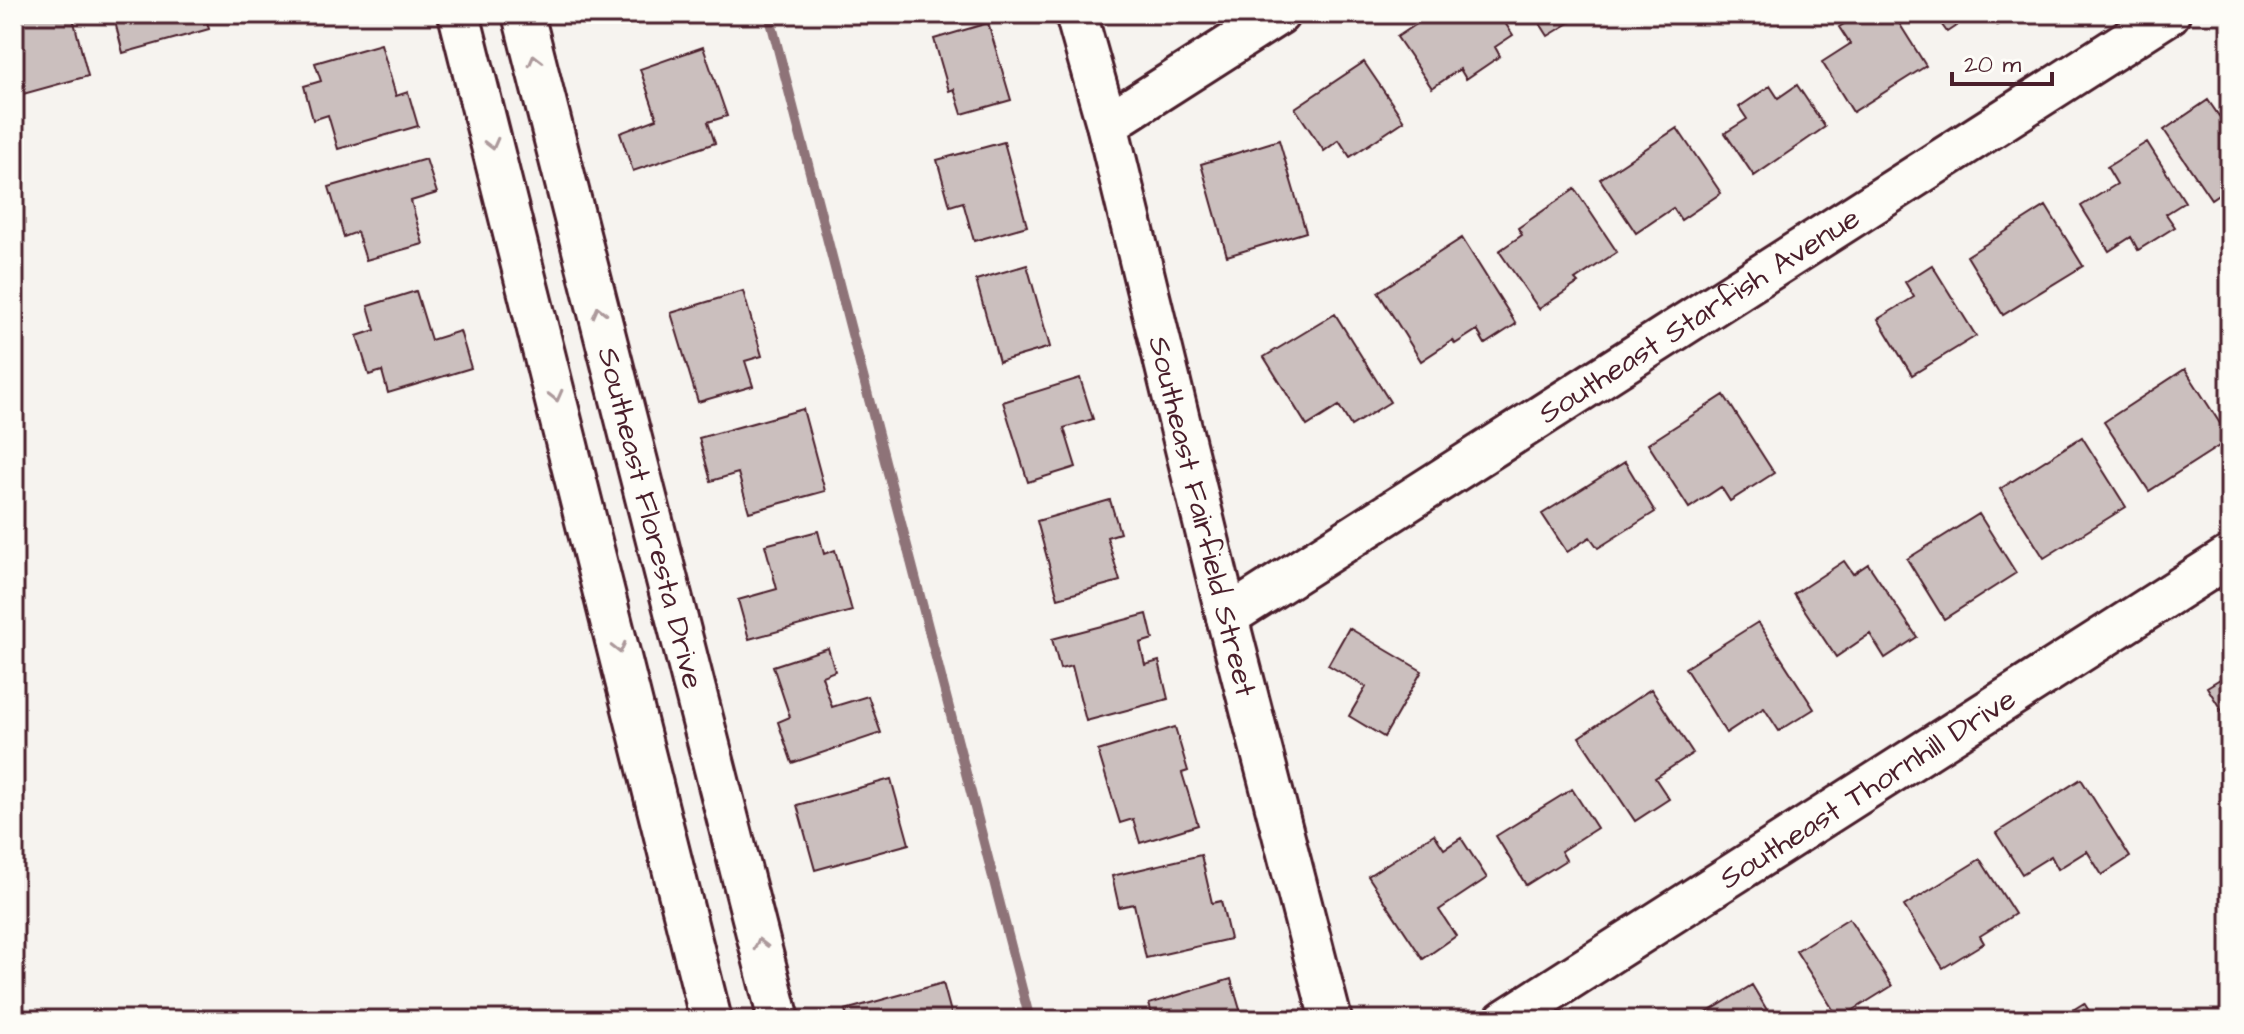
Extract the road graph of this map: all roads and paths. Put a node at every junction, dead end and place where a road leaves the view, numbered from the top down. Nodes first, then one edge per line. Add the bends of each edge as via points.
1 (459, 14) edge
2 (523, 14) edge
3 (1076, 14) edge
4 (1279, 14) edge
5 (2169, 14) edge
6 (1107, 124) junction
7 (2230, 556) edge
8 (1227, 617) junction
9 (711, 1020) edge
10 (779, 1020) edge
11 (1331, 1020) edge
12 (1505, 1020) edge

1 -> 9 street, Southeast Floresta Drive
10 -> 2 street, Southeast Floresta Drive
3 - 6 street, Southeast Fairfield Street
4 - 6 street
5 - 8 street, Southeast Starfish Avenue
6 - 8 street, Southeast Fairfield Street
7 - 12 street, Southeast Thornhill Drive
8 - 11 street, Southeast Fairfield Street

